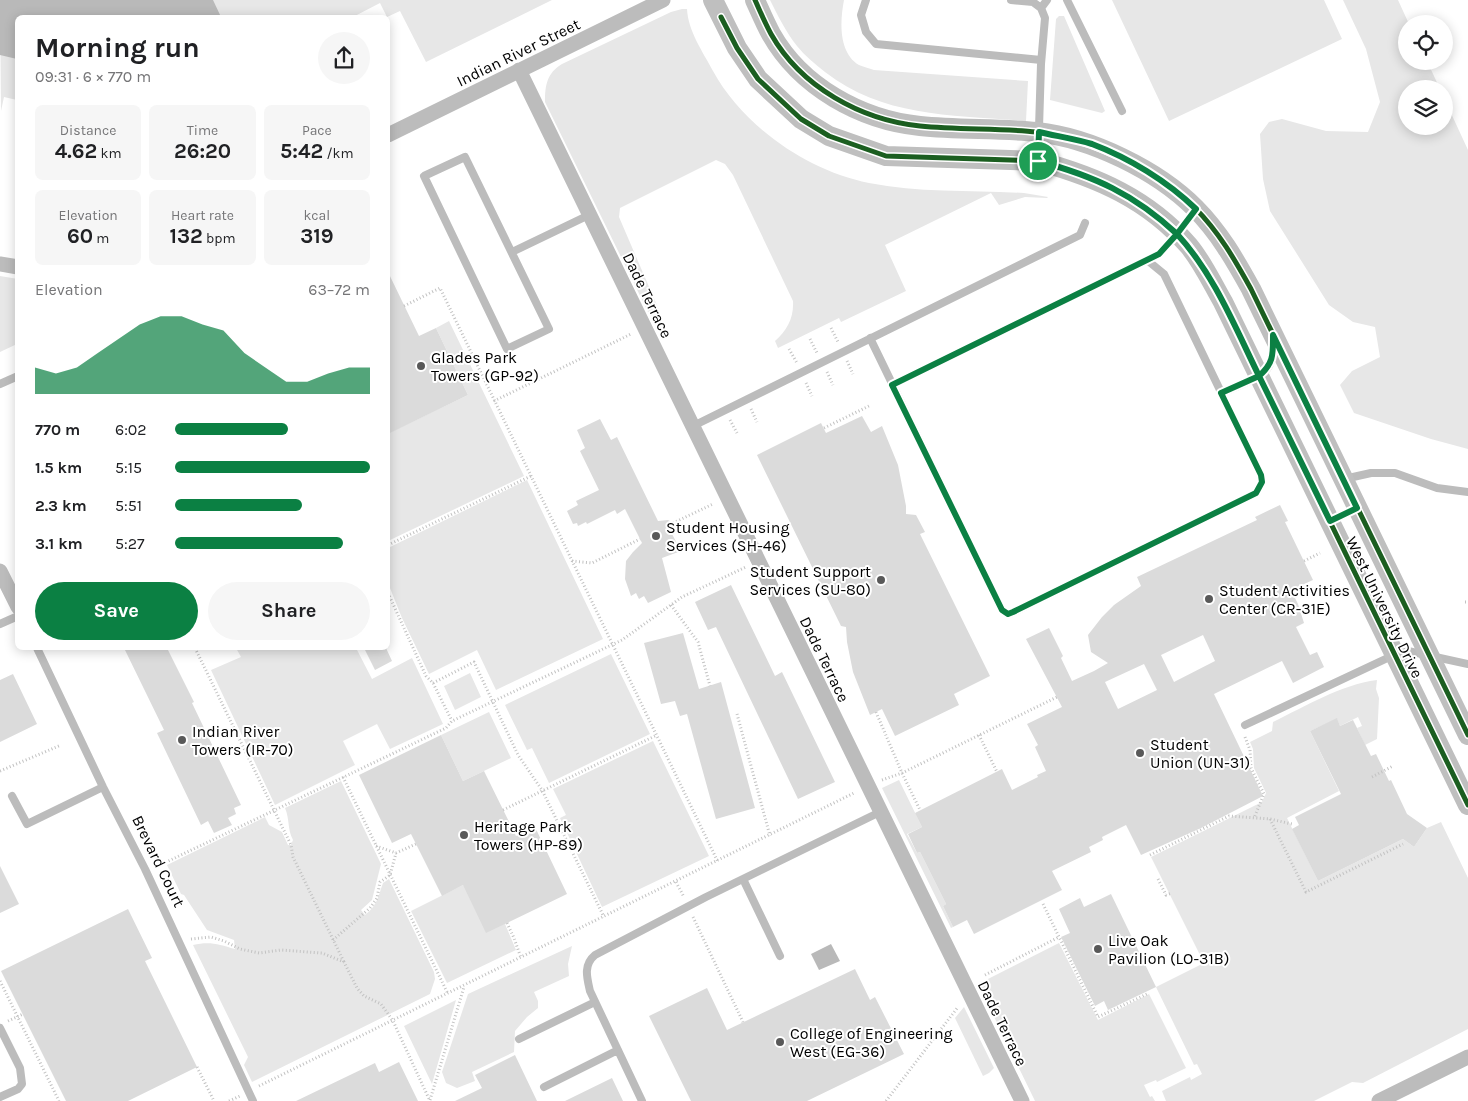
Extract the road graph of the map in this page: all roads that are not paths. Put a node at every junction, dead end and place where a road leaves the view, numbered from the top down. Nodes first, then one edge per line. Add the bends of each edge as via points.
1 (663, 0) edge
2 (712, 0) edge
3 (755, 0) edge
4 (866, 0) edge
5 (1011, 0) edge
6 (1047, 0) edge
7 (1067, 0) edge
8 (1041, 8) junction
9 (1041, 60) junction
10 (519, 70) junction
11 (1122, 111) dead end
12 (1039, 132) junction
13 (390, 134) edge
14 (1038, 161) junction
15 (1196, 209) junction
16 (589, 215) junction
17 (1085, 223) dead end
18 (1177, 234) junction
19 (512, 252) junction
20 (1147, 260) junction
21 (0, 264) edge
22 (15, 266) edge
23 (1273, 335) junction
24 (870, 338) junction
25 (1259, 376) junction
26 (15, 377) edge
27 (0, 384) edge
28 (892, 385) junction
29 (1221, 393) junction
30 (693, 426) junction
31 (1343, 479) junction
32 (1468, 492) edge
33 (1357, 508) junction
34 (1330, 521) junction
35 (0, 570) edge
36 (15, 601) edge
37 (15, 617) edge
38 (0, 624) edge
39 (38, 650) edge
40 (1394, 655) junction
41 (1430, 656) junction
42 (1468, 664) edge
43 (1245, 725) road end
44 (1468, 735) edge
45 (103, 786) junction
46 (12, 796) dead end
47 (1468, 805) edge
48 (880, 812) junction
49 (743, 879) junction
50 (780, 956) dead end
51 (596, 1002) junction
52 (0, 1026) edge
53 (519, 1039) dead end
54 (618, 1050) junction
55 (1468, 1057) edge
56 (544, 1087) dead end
57 (0, 1098) edge
58 (253, 1101) edge
59 (642, 1101) edge
60 (1022, 1101) edge
61 (1379, 1101) edge

1 - 10 street, Indian River Street
2 - 14 street, West University Drive via 737,48 758,79 801,119 829,136 886,156
3 - 12 street, West University Drive via 772,35 792,63 842,102 879,119 919,126
4 - 9 lane via 861,15 866,32 876,44
5 - 8 lane via 1033,2
6 - 8 lane
7 - 11 lane
8 - 9 lane via 1045,18
9 - 12 lane
10 - 13 street, Indian River Street
10 - 16 street, Dade Terrace
12 - 14 lane
12 - 15 street, West University Drive via 1091,144 1147,171
14 - 18 street, West University Drive via 1081,173 1129,196
15 - 18 lane
15 - 23 street, West University Drive via 1234,258
16 - 19 lane
16 - 30 street, Dade Terrace
17 - 24 lane via 1080,235
18 - 20 lane via 1159,254
18 - 25 street, West University Drive via 1205,270
19 - 19 lane via 465,157 424,176 507,349 549,329
20 - 28 lane
20 - 29 lane via 1164,274
21 - 22 street
23 - 25 lane via 1271,362
23 - 31 street, West University Drive
24 - 28 lane
24 - 30 lane
25 - 29 lane
25 - 34 street, West University Drive
26 - 27 lane
28 - 29 lane via 1002,610 1010,614 1256,493 1262,482 1261,475
30 - 48 street, Dade Terrace
31 - 32 lane via 1372,473 1396,473 1437,488
31 - 33 street, West University Drive
33 - 34 street
33 - 41 street, West University Drive
34 - 40 street, West University Drive
35 - 36 street
37 - 38 lane
39 - 45 lane, Brevard Court
40 - 41 lane via 1408,650
40 - 43 lane
40 - 47 street, West University Drive
41 - 42 lane
41 - 44 street, West University Drive
45 - 46 lane via 27,824
45 - 58 lane, Brevard Court
48 - 49 lane
48 - 60 street, Dade Terrace
49 - 50 lane
49 - 51 lane via 589,960 588,981
51 - 53 lane
51 - 54 lane
52 - 57 lane via 20,1068 22,1084
54 - 56 lane
54 - 59 lane
55 - 61 street

